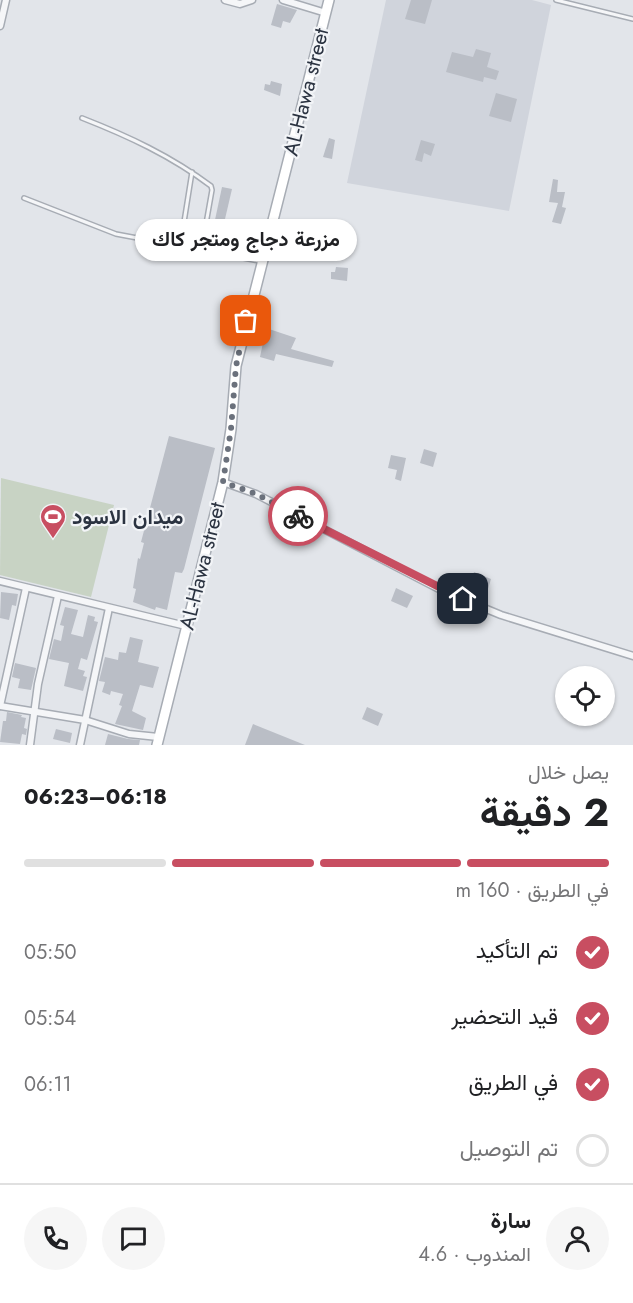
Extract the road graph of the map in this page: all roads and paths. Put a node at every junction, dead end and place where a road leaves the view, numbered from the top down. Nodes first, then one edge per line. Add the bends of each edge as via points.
1 (225, 0) edge
2 (252, 0) edge
3 (283, 0) edge
4 (329, 0) edge
5 (556, 0) edge
6 (4, 1) edge
7 (326, 13) junction
8 (633, 19) edge
9 (0, 26) edge
10 (82, 118) dead end
11 (192, 172) junction
12 (24, 198) dead end
13 (180, 247) junction
14 (201, 252) junction
15 (261, 262) junction
16 (223, 482) junction
17 (0, 581) edge
18 (26, 588) junction
19 (58, 596) junction
20 (109, 608) junction
21 (186, 626) junction
22 (633, 656) edge
23 (0, 706) edge
24 (36, 713) junction
25 (85, 720) junction
26 (157, 741) edge
27 (30, 745) edge
28 (80, 745) edge

1 - 2 street via 240,4
3 - 7 street
4 - 7 street, AL-Hawa street
5 - 8 lane
6 - 9 street
7 - 15 street, AL-Hawa street
10 - 11 lane via 129,136
11 - 13 lane
11 - 14 lane via 212,190
12 - 13 lane via 116,234
13 - 14 lane
14 - 15 lane
15 - 16 street, AL-Hawa street via 236,366
16 - 21 street, AL-Hawa street
16 - 22 street via 256,494 443,591 501,615
17 - 18 street
18 - 19 street
18 - 23 street
19 - 20 street
19 - 24 street via 38,684
20 - 21 street
20 - 25 street
21 - 26 street, AL-Hawa street
23 - 24 street
24 - 25 street
24 - 27 street
25 - 26 street
25 - 28 street

